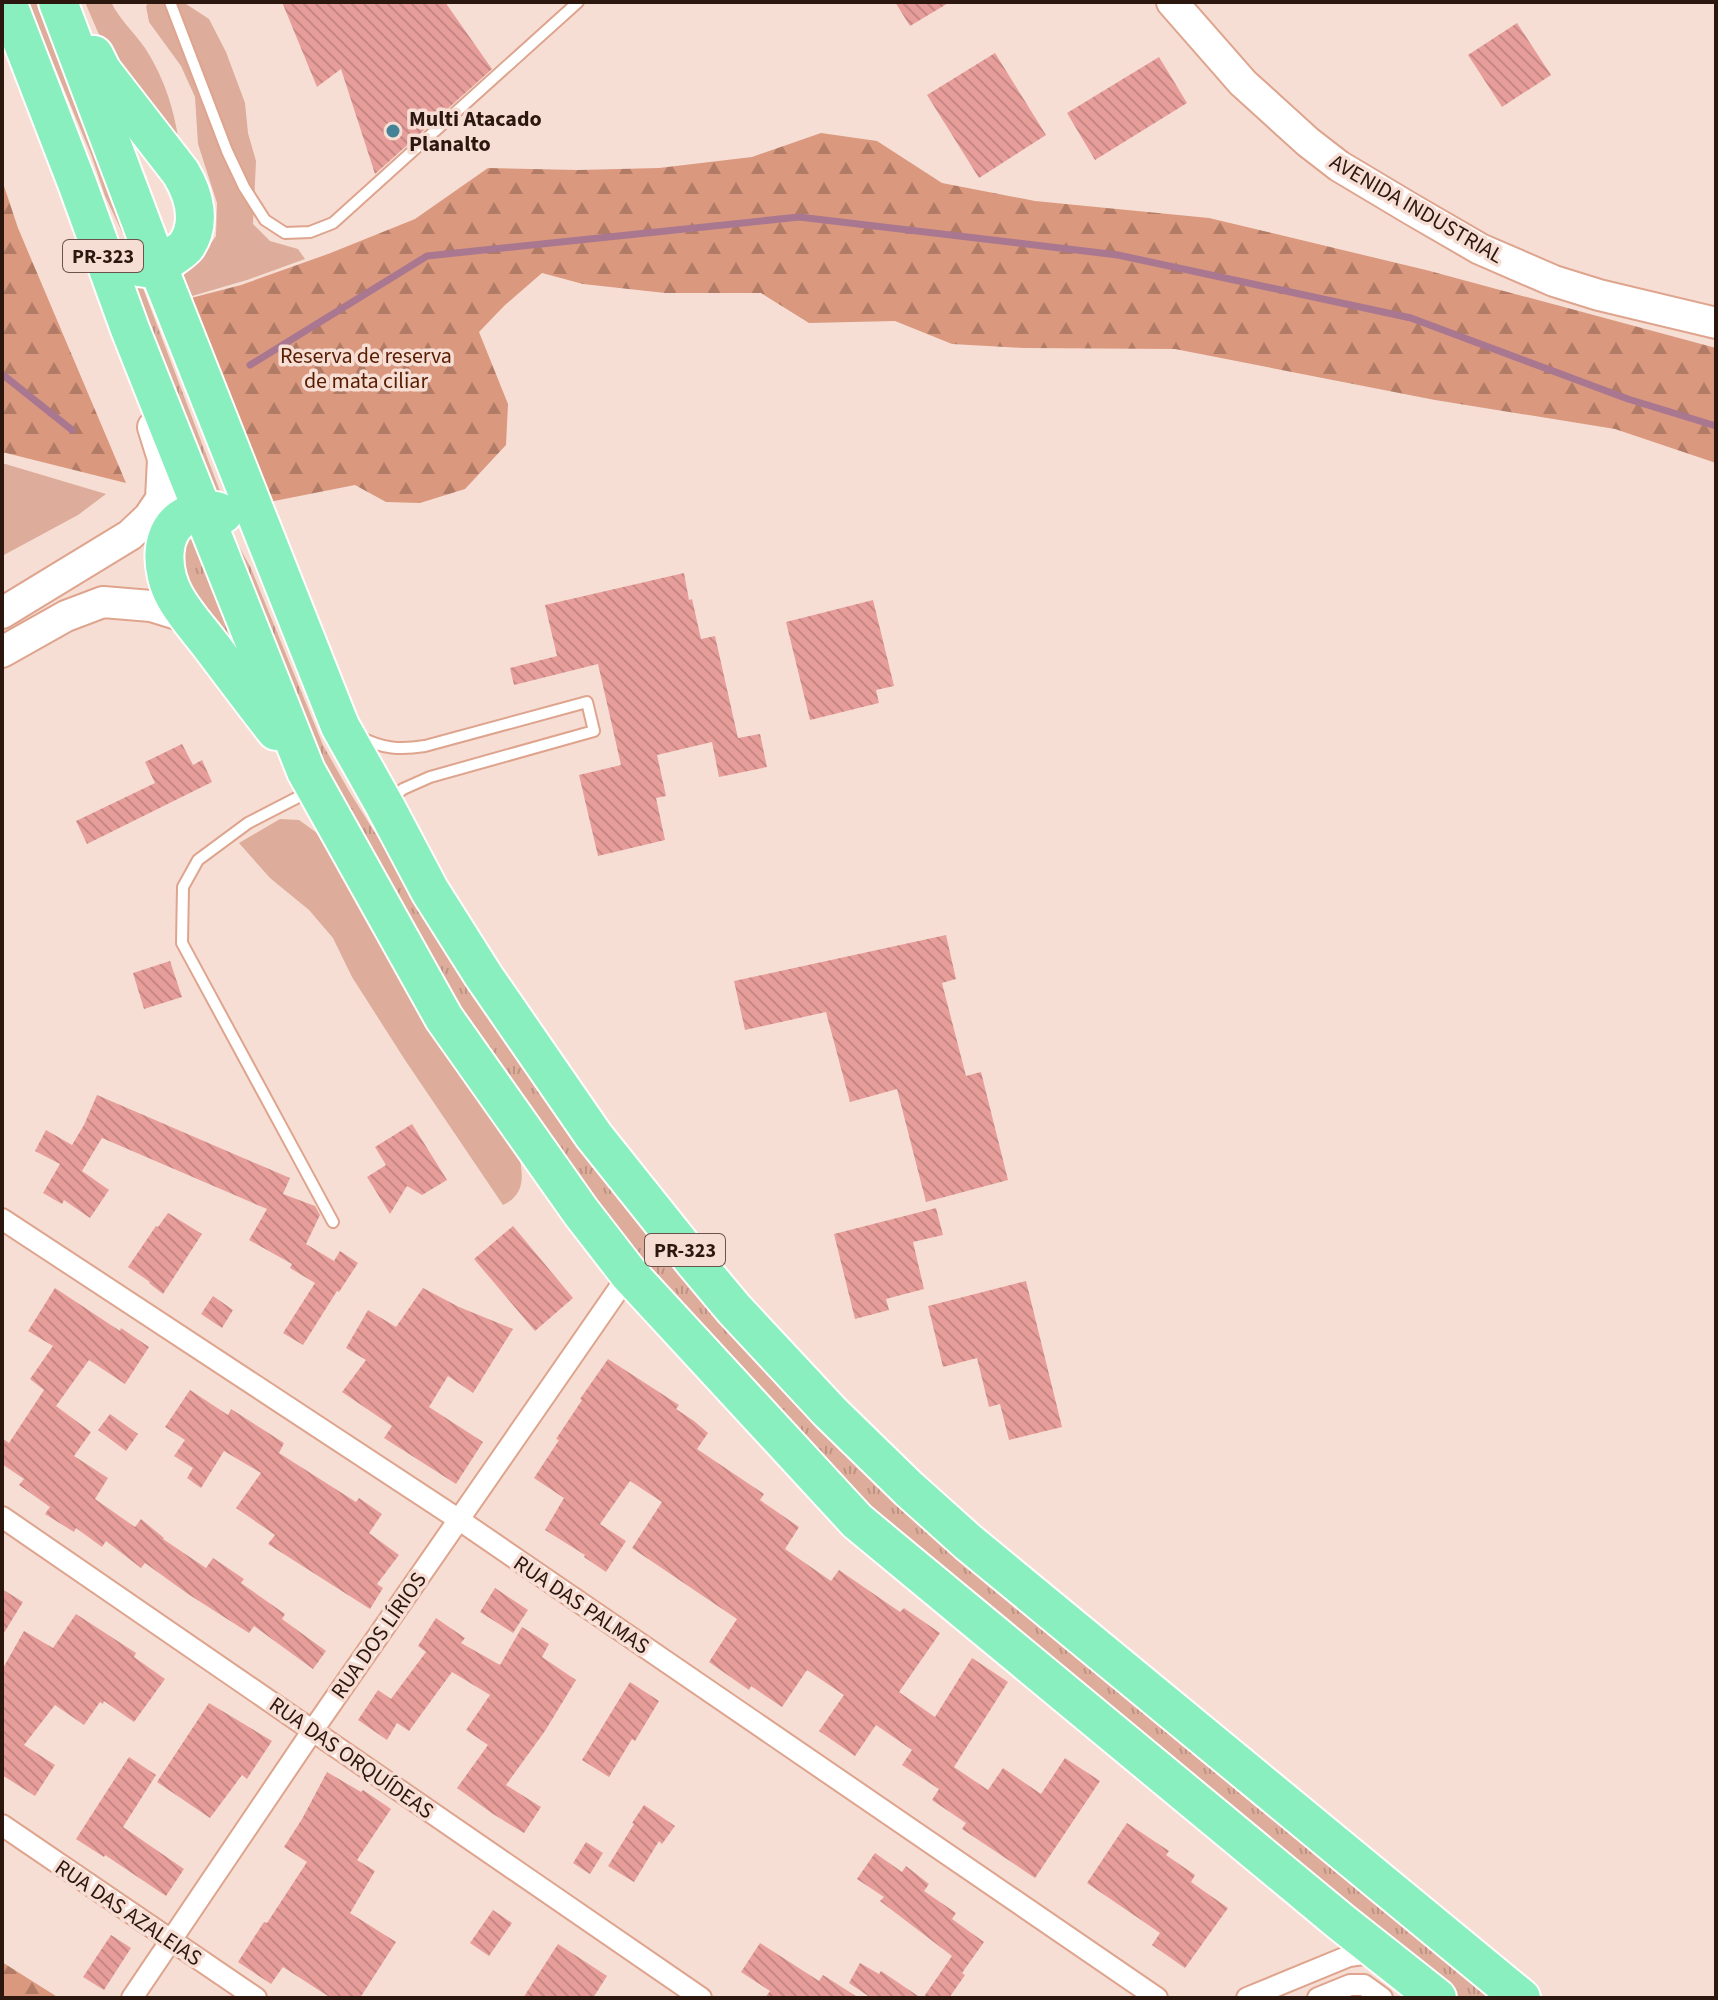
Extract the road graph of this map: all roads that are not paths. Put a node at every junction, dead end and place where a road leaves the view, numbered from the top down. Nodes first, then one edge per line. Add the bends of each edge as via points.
1 (7, 2) edge
2 (58, 2) edge
3 (71, 2) edge
4 (170, 2) edge
5 (578, 2) edge
6 (1172, 2) edge
7 (77, 183) junction
8 (158, 267) junction
9 (1716, 323) edge
10 (130, 329) junction
11 (200, 511) junction
12 (2, 613) edge
13 (190, 618) junction
14 (2, 652) edge
15 (340, 726) junction
16 (310, 780) junction
17 (385, 806) junction
18 (2, 1219) edge
19 (333, 1222) dead end
20 (629, 1274) junction
21 (2, 1517) edge
22 (458, 1519) junction
23 (313, 1730) junction
24 (2, 1825) edge
25 (1341, 1922) junction
26 (170, 1940) junction
27 (1379, 1952) junction
28 (1333, 1963) junction
29 (132, 1998) edge
30 (256, 1998) edge
31 (701, 1998) edge
32 (1157, 1998) edge
33 (1247, 1998) edge
34 (1318, 1998) edge
35 (1382, 1998) edge
36 (1437, 1998) edge
37 (1521, 1998) edge

1 - 7 highway, PR-323
2 - 8 highway, PR-323
3 - 8 highway via 102,71 191,190 194,226 186,247
4 - 5 lane via 244,187 265,220 285,233 310,232 333,223
6 - 9 street, AVENIDA INDUSTRIAL via 1243,83 1308,142 1398,202 1480,249 1554,281
7 - 8 highway via 118,252 141,268
7 - 10 highway, PR-323
8 - 15 highway, PR-323
10 - 11 highway, PR-323
10 - 12 street via 127,345 163,459 161,499 130,535
11 - 13 highway via 173,525 164,549 174,595
11 - 15 highway via 216,510 236,527
11 - 16 highway, PR-323
13 - 14 street via 151,606 103,602
13 - 16 highway
15 - 17 highway, PR-323
15 - 17 lane via 402,750 587,702 594,731 430,777 396,794
16 - 19 lane via 198,860 183,887 182,943
16 - 20 highway, PR-323 via 444,1018
17 - 37 highway, PR-323 via 483,975 594,1136 734,1309 830,1412 968,1542
18 - 22 street, RUA DAS PALMAS
20 - 22 street, RUA DOS LÍRIOS
20 - 25 highway, PR-323 via 867,1530
21 - 23 street, RUA DAS ORQUÍDEAS
22 - 23 street, RUA DOS LÍRIOS
22 - 32 street, RUA DAS PALMAS
23 - 26 street, RUA DOS LÍRIOS
23 - 31 street, RUA DAS ORQUÍDEAS
24 - 26 street, RUA DAS AZALEIAS
25 - 27 highway, PR-323
25 - 28 street
26 - 29 street, RUA DOS LÍRIOS
26 - 30 street, RUA DAS AZALEIAS
27 - 28 street
27 - 36 highway, PR-323
28 - 33 street
34 - 35 street via 1350,1985 1364,1985

